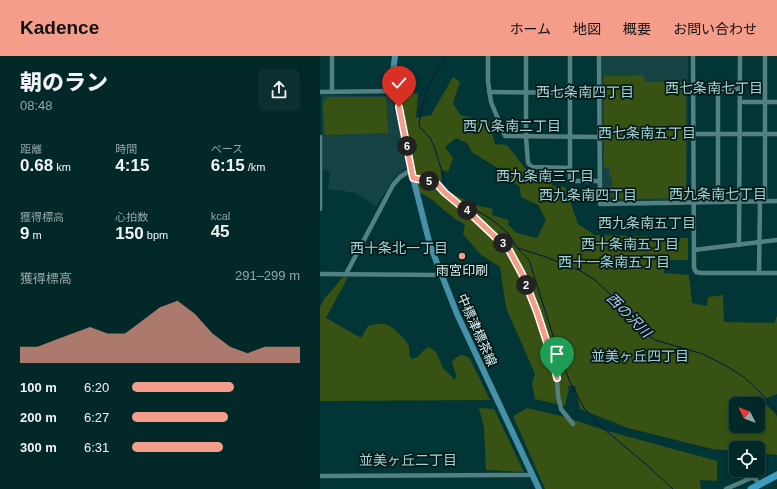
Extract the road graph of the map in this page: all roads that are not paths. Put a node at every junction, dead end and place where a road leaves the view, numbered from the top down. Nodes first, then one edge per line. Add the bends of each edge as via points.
1 (332, 56) edge
2 (395, 56) edge
3 (488, 56) edge
4 (526, 56) edge
5 (570, 56) edge
6 (599, 56) edge
7 (693, 56) edge
8 (740, 56) edge
9 (765, 56) edge
10 (693, 89) junction
11 (718, 89) junction
12 (740, 89) junction
13 (320, 92) edge
14 (332, 92) junction
15 (396, 92) junction
16 (489, 92) junction
17 (527, 92) junction
18 (570, 93) junction
19 (599, 93) junction
20 (740, 102) junction
21 (765, 102) junction
22 (777, 102) edge
23 (693, 134) junction
24 (718, 134) junction
25 (740, 134) junction
26 (765, 134) junction
27 (777, 134) edge
28 (320, 137) edge
29 (526, 137) junction
30 (570, 137) junction
31 (599, 137) junction
32 (320, 151) edge
33 (570, 168) junction
34 (411, 170) junction
35 (413, 178) junction
36 (599, 181) junction
37 (739, 201) junction
38 (762, 201) junction
39 (777, 201) edge
40 (694, 202) junction
41 (718, 202) junction
42 (777, 206) edge
43 (320, 209) edge
44 (777, 240) edge
45 (760, 242) junction
46 (739, 245) junction
47 (694, 250) junction
48 (759, 273) junction
49 (777, 273) edge
50 (320, 274) edge
51 (346, 274) junction
52 (441, 275) junction
53 (573, 424) dead end
54 (532, 475) junction
55 (777, 475) edge
56 (320, 476) edge
57 (760, 484) junction
58 (539, 489) edge
59 (726, 489) edge
60 (751, 489) edge

1 - 14 street
2 - 15 main road, 中標津標茶線 via 393,72
3 - 16 street
4 - 17 street
5 - 18 street
6 - 19 street
7 - 10 street
8 - 12 street
9 - 21 street
10 - 11 street
10 - 23 street
11 - 12 street
11 - 24 street
12 - 20 street
13 - 14 street
14 - 15 street
15 - 34 main road, 中標津標茶線
16 - 17 street
16 - 29 street via 505,136
17 - 18 street
17 - 29 street
18 - 19 street
18 - 30 street
19 - 31 street
20 - 21 street
20 - 25 street
21 - 22 street
21 - 26 street
23 - 24 street
23 - 40 street
24 - 25 street
24 - 41 street
25 - 26 street
25 - 37 street
26 - 27 street
26 - 38 street
28 - 32 street
29 - 30 street
29 - 33 street via 527,160 530,166
30 - 31 street
30 - 33 street
31 - 36 street
32 - 43 street
33 - 36 street via 570,181
34 - 35 main road, 中標津標茶線
34 - 51 street via 393,185
35 - 52 main road, 中標津標茶線 via 430,245
35 - 53 street via 436,183 511,253 537,312 553,361 561,409
36 - 40 street via 600,204
37 - 38 street
37 - 41 street
37 - 46 street
38 - 39 street
38 - 45 street
39 - 42 street
40 - 41 street
40 - 47 street
44 - 45 street
45 - 46 street
45 - 48 street
46 - 47 street
47 - 48 street via 694,268 698,273
48 - 49 street
50 - 51 street
51 - 52 street
52 - 54 main road, 中標津標茶線
54 - 56 street
54 - 58 main road, 中標津標茶線
55 - 57 highway
57 - 59 street via 751,478
57 - 60 highway

